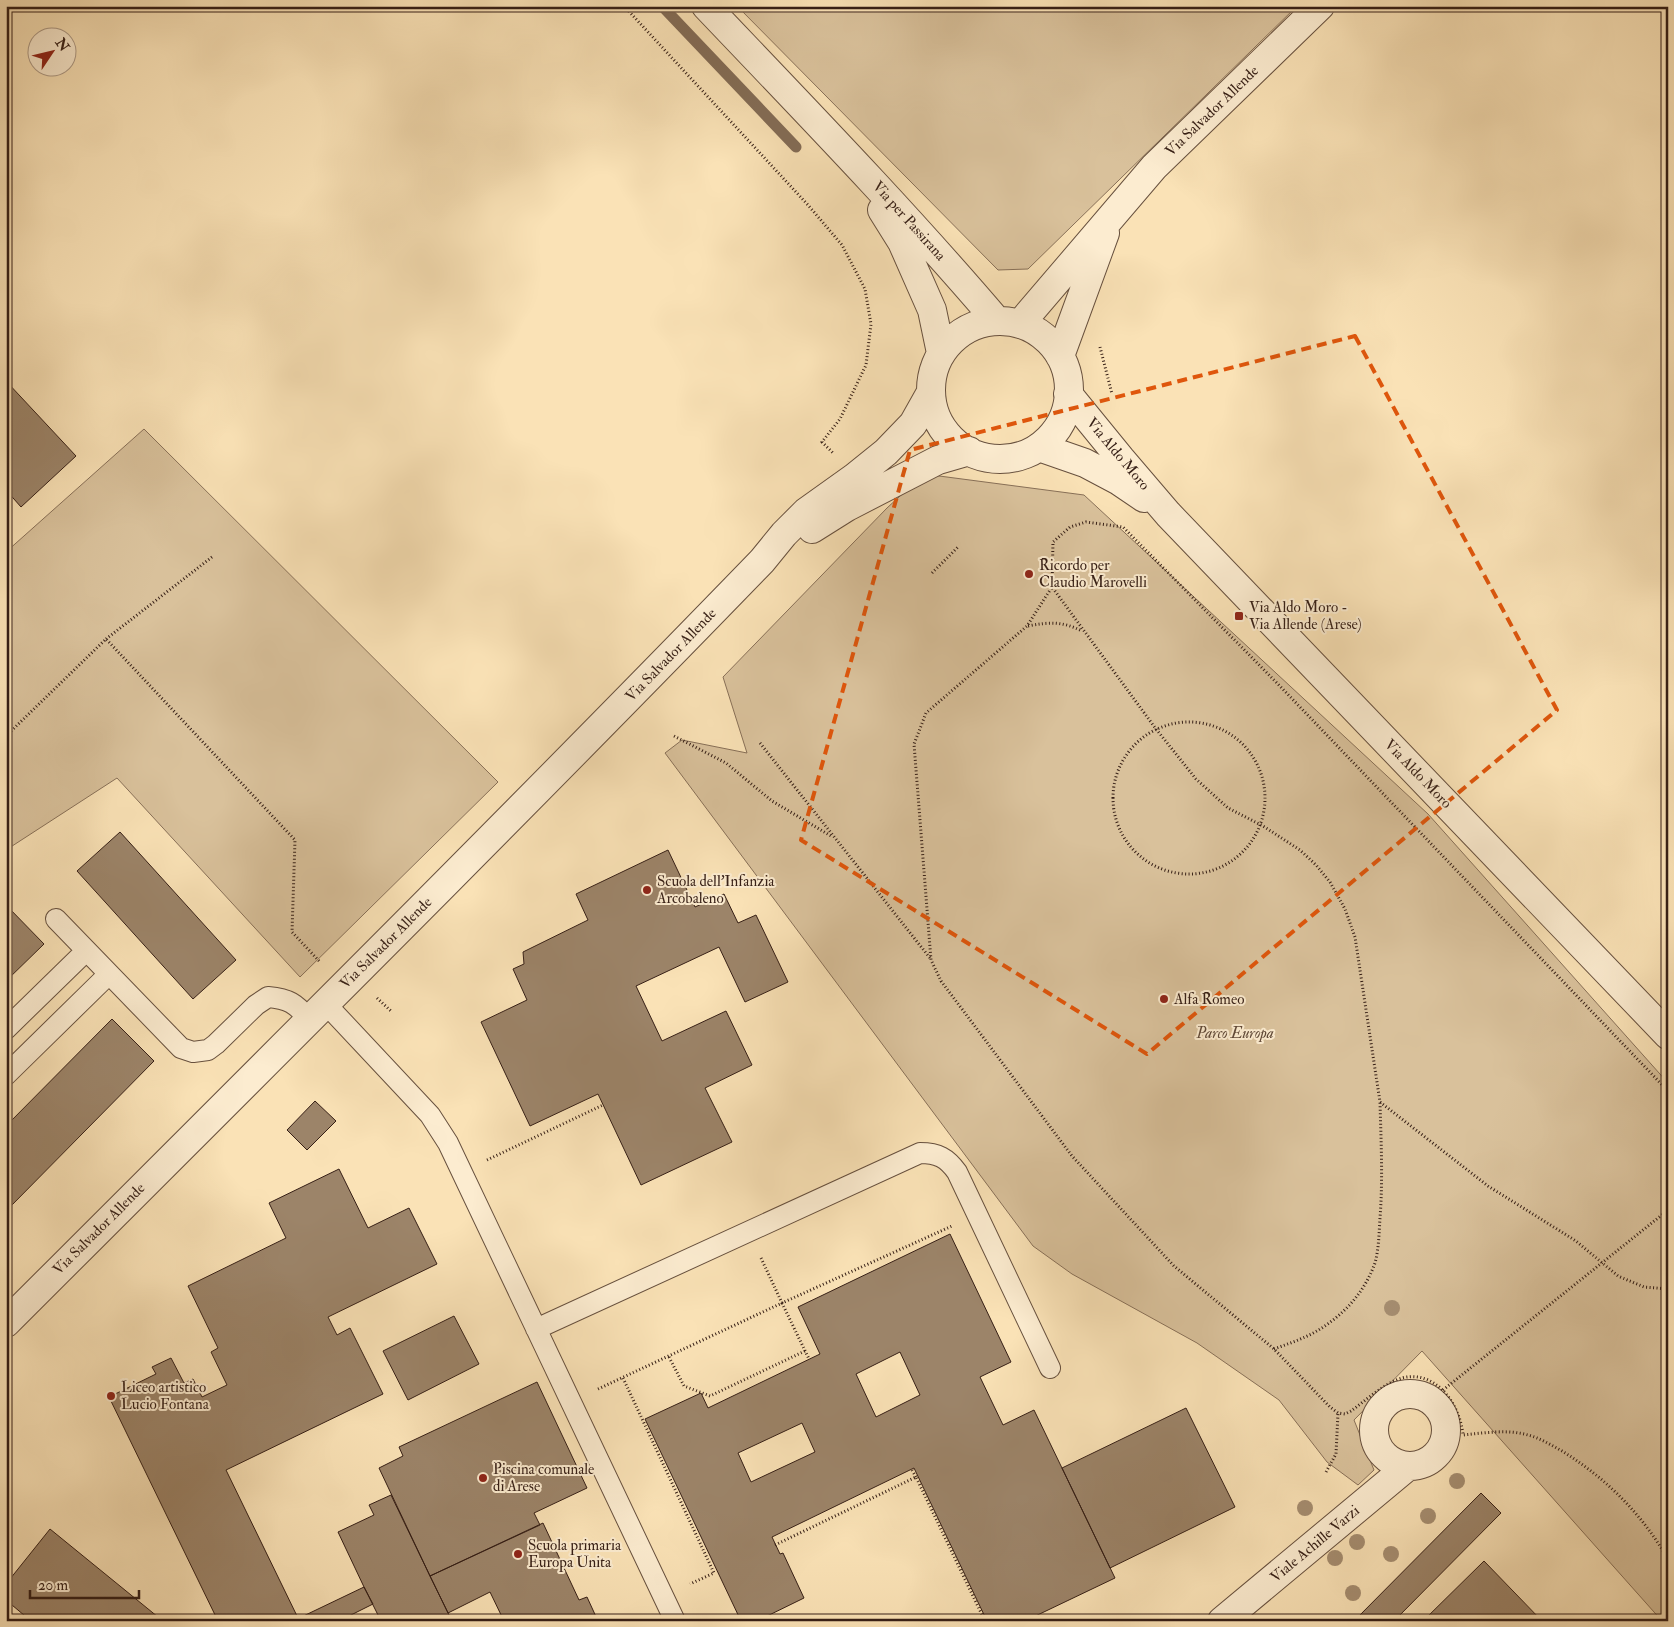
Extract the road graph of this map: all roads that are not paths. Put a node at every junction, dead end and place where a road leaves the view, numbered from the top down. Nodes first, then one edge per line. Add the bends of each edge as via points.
1 (706, 6) edge
2 (1320, 6) edge
3 (818, 123) junction
4 (1110, 219) junction
5 (1008, 322) junction
6 (941, 353) junction
7 (1060, 356) junction
8 (931, 392) junction
9 (1068, 394) junction
10 (1039, 447) junction
11 (969, 451) junction
12 (1168, 514) junction
13 (762, 561) junction
14 (56, 919) dead end
15 (86, 951) junction
16 (109, 974) junction
17 (317, 1011) junction
18 (6, 1029) edge
19 (1668, 1034) edge
20 (6, 1075) edge
21 (6, 1323) edge
22 (536, 1329) junction
23 (1050, 1368) dead end
24 (1407, 1467) dead end
25 (675, 1621) edge
26 (1222, 1621) edge

1 - 3 street, Via per Passirana
2 - 4 street, Via Salvador Allende via 1154,167
3 - 5 street, Via per Passirana via 948,264
3 - 6 street, Via per Passirana via 873,195 902,242 932,310
4 - 5 street, Via Salvador Allende
4 - 7 street, Via Salvador Allende
5 - 6 street via 980,324 965,330
5 - 7 street via 1036,331
6 - 8 street via 935,365
7 - 9 street via 1068,381
8 - 11 street via 934,410 942,427
8 - 13 street, Via Salvador Allende via 913,424 886,452 806,512
9 - 10 street via 1064,414 1054,433
9 - 12 street, Via Aldo Moro
10 - 11 street via 1004,459
10 - 12 street, Via Aldo Moro via 1085,463
11 - 13 street, Via Salvador Allende via 938,460 847,507
12 - 19 street, Via Aldo Moro
13 - 17 street, Via Salvador Allende via 497,833
14 - 15 lane
15 - 16 lane
15 - 18 lane
16 - 17 lane via 181,1048 193,1052 208,1050 268,997
16 - 20 lane
17 - 21 street, Via Salvador Allende
17 - 22 lane via 430,1115 448,1143
22 - 23 lane via 920,1153 931,1153 942,1156 958,1172
22 - 25 lane
24 - 26 street, Viale Achille Varzi

